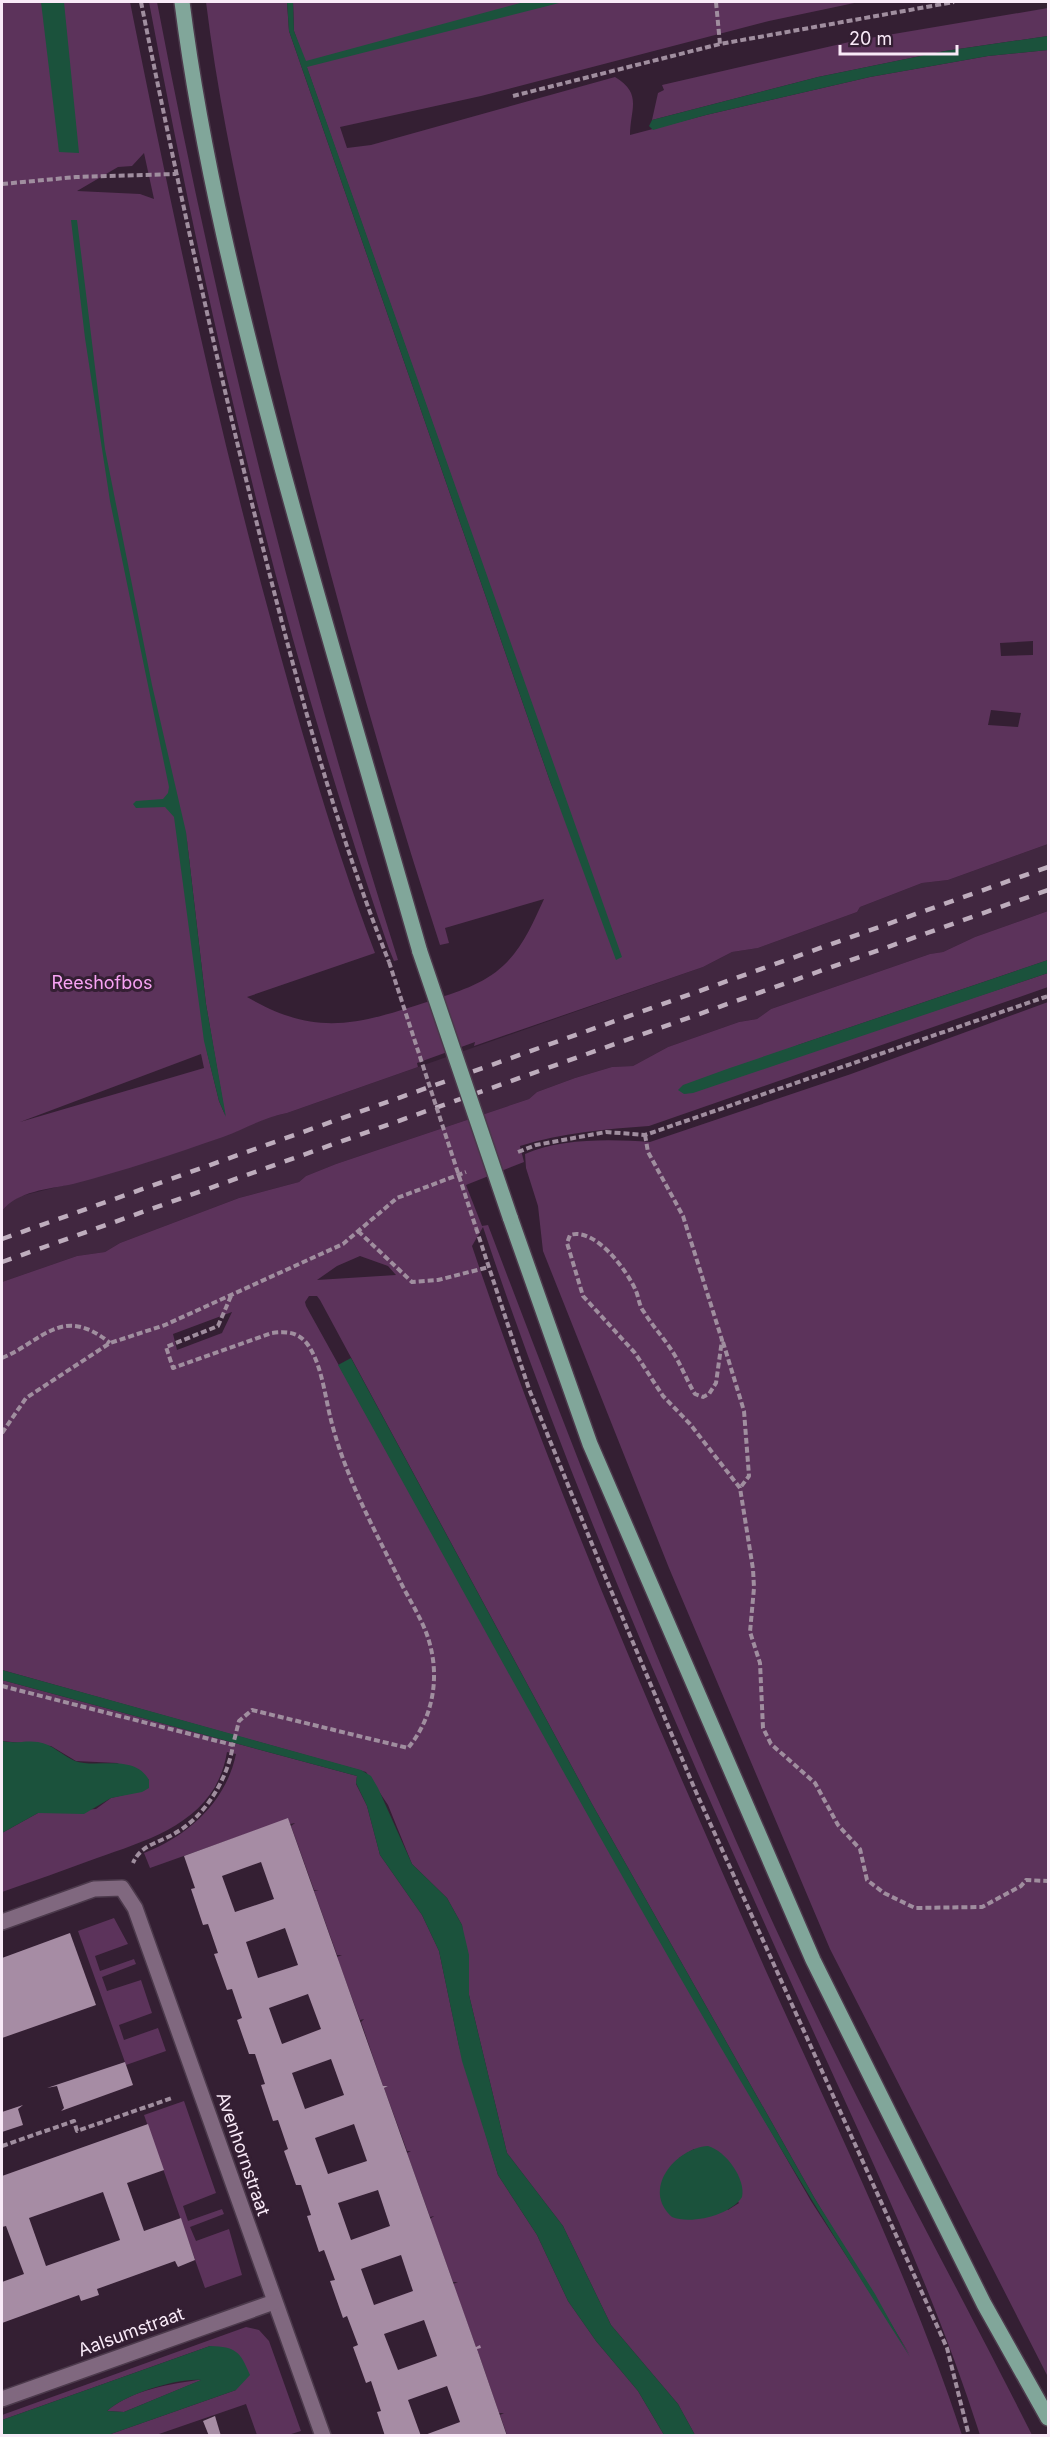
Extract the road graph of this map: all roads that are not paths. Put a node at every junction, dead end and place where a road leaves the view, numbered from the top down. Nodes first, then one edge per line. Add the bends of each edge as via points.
1 (182, 2) edge
2 (2, 1922) edge
3 (274, 2302) junction
4 (2, 2399) edge
5 (1048, 2418) edge
6 (323, 2436) edge

1 - 5 main road, bridge via 214,189 248,342 307,560 420,952 590,1444 813,1960 984,2304
2 - 3 street, Avenhornstraat via 94,1890 122,1888 135,1908
3 - 4 street, Aalsumstraat
3 - 6 street, Avenhornstraat

